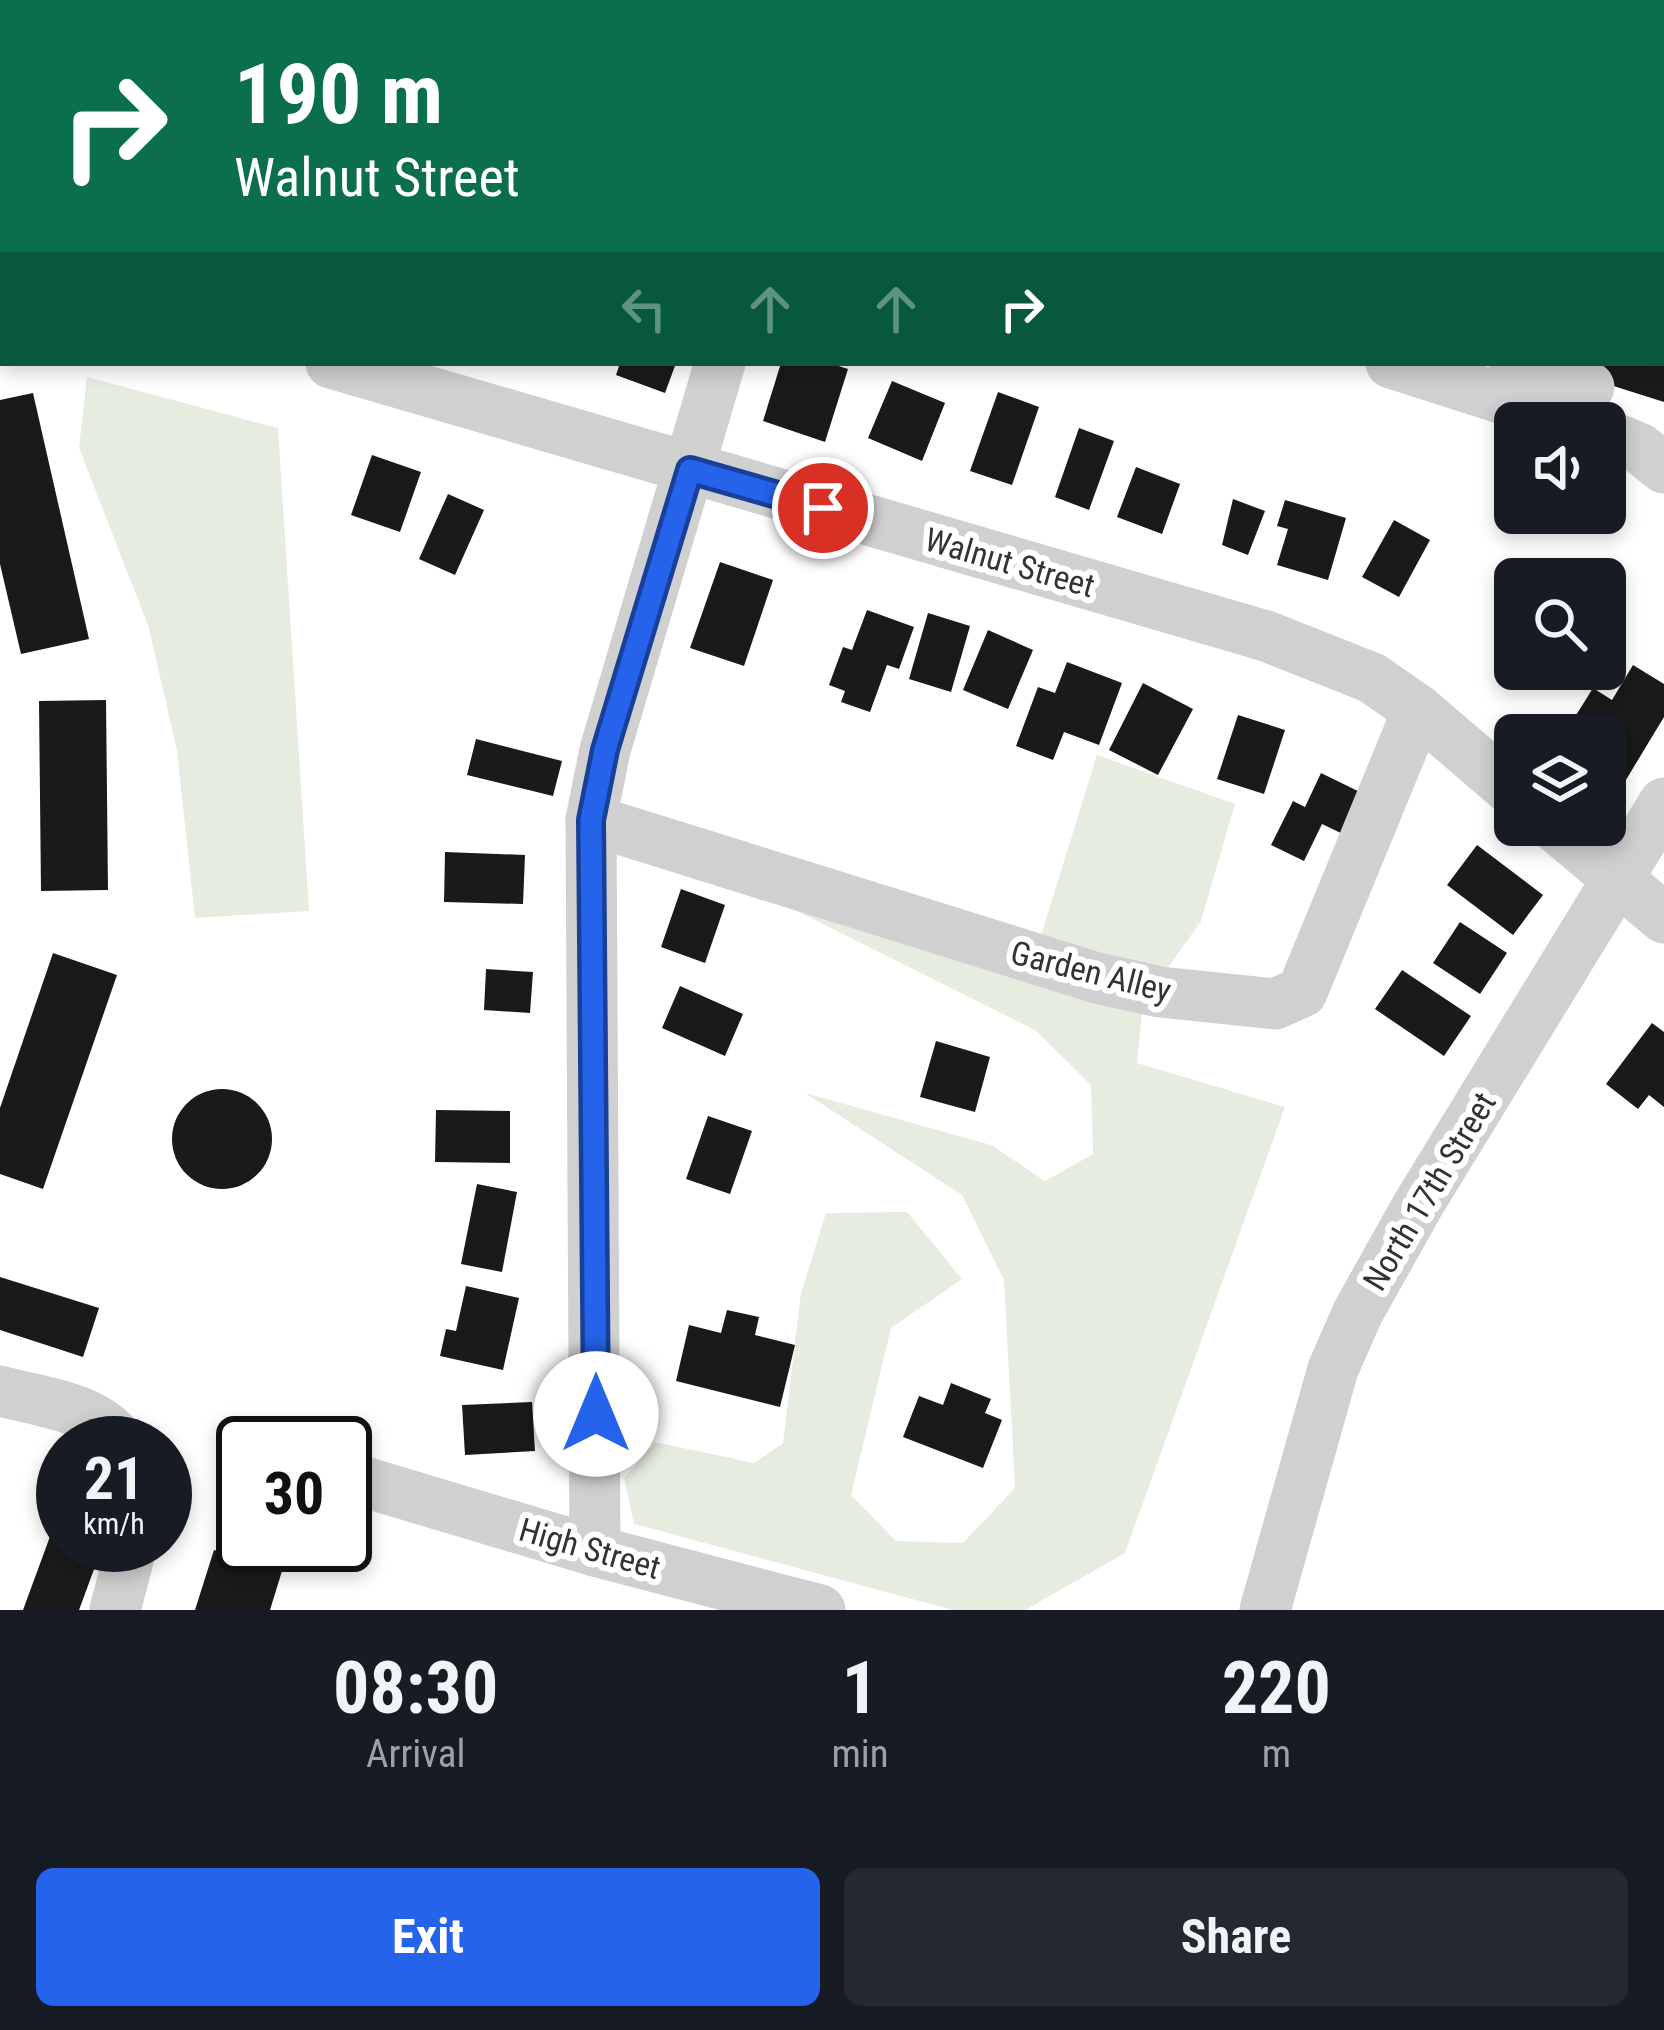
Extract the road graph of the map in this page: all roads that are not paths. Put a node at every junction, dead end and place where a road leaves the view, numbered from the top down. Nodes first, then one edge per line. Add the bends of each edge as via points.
1 (341, 366) edge
2 (720, 366) edge
3 (1402, 366) edge
4 (1518, 366) edge
5 (1540, 402) edge
6 (1571, 402) edge
7 (1626, 439) edge
8 (1664, 468) edge
9 (690, 470) junction
10 (1418, 710) junction
11 (1494, 775) edge
12 (1664, 802) edge
13 (591, 820) junction
14 (1577, 846) edge
15 (1617, 880) junction
16 (1664, 918) edge
17 (0, 1391) edge
18 (87, 1416) edge
19 (372, 1484) edge
20 (596, 1551) junction
21 (125, 1572) edge
22 (116, 1610) edge
23 (820, 1610) edge
24 (1265, 1610) edge

1 - 9 street, Walnut Street
2 - 9 street
3 - 5 street
4 - 6 street
7 - 8 street
9 - 10 street, Walnut Street via 1266,636 1355,669
9 - 13 street
10 - 11 street, Walnut Street
10 - 13 street, Garden Alley via 1303,992 1275,1004 1096,978
12 - 15 street, North 17th Street
13 - 20 street
14 - 15 street
15 - 16 street
15 - 24 street, North 17th Street via 1358,1312 1333,1369
17 - 18 street
19 - 20 street, High Street
20 - 23 street, High Street
21 - 22 street

